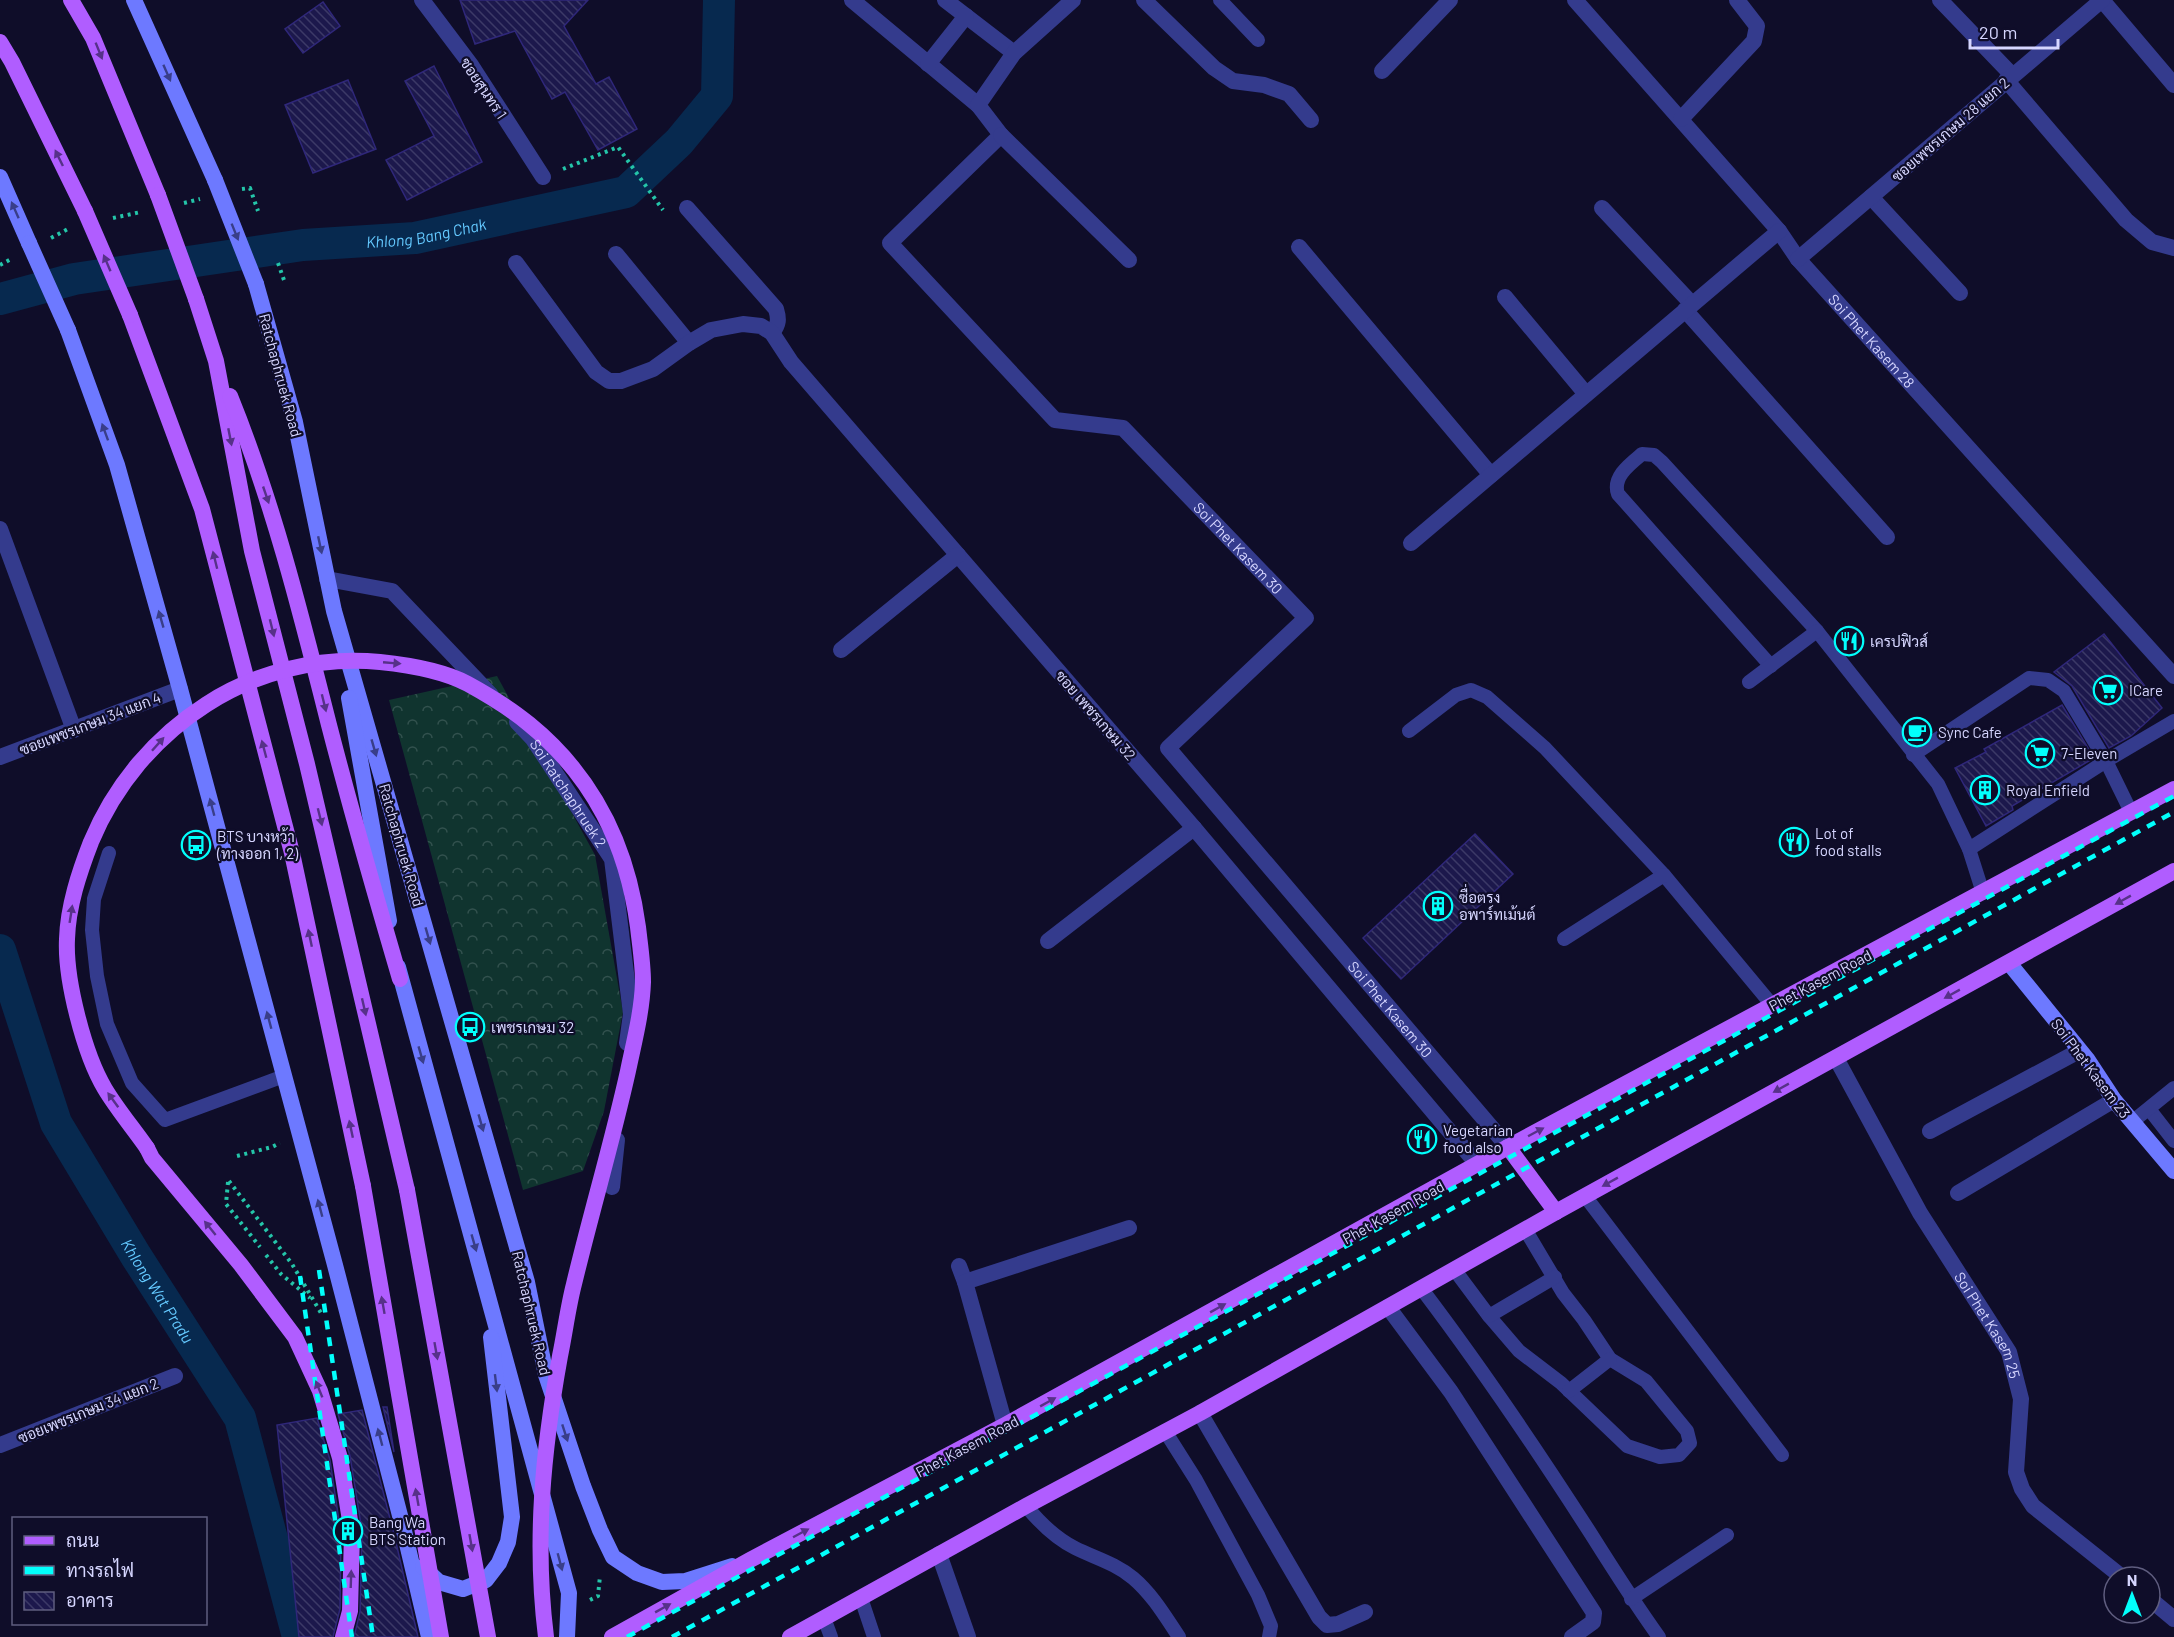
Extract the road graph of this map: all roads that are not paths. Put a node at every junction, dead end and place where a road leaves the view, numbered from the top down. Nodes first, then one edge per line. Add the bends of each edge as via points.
1 (71, 0) edge
2 (134, 0) edge
3 (422, 0) edge
4 (852, 0) edge
5 (945, 0) edge
6 (1073, 0) edge
7 (1144, 0) edge
8 (1220, 0) edge
9 (1449, 0) edge
10 (1575, 0) edge
11 (1737, 0) edge
12 (1940, 0) edge
13 (2102, 0) edge
14 (966, 16) junction
15 (1258, 40) dead end
16 (0, 42) edge
17 (1014, 53) junction
18 (928, 64) junction
19 (1382, 70) dead end
20 (2009, 78) junction
21 (2174, 85) edge
22 (978, 105) junction
23 (1681, 119) junction
24 (1311, 120) dead end
25 (1001, 135) junction
26 (0, 177) edge
27 (543, 177) road end
28 (1871, 196) junction
29 (687, 208) road end
30 (1602, 208) dead end
31 (1779, 231) junction
32 (1299, 247) dead end
33 (2174, 248) edge
34 (616, 254) dead end
35 (1798, 259) junction
36 (1129, 260) dead end
37 (516, 263) dead end
38 (1960, 292) dead end
39 (1505, 297) dead end
40 (1689, 307) junction
41 (772, 333) junction
42 (689, 343) junction
43 (216, 362) junction
44 (1586, 394) junction
45 (1491, 475) junction
46 (0, 529) edge
47 (1887, 537) dead end
48 (1411, 543) dead end
49 (958, 555) junction
50 (327, 579) junction
51 (334, 611) junction
52 (1817, 631) junction
53 (841, 650) dead end
54 (1771, 666) junction
55 (2174, 676) edge
56 (1749, 682) dead end
57 (180, 689) junction
58 (2174, 722) edge
59 (74, 730) junction
60 (1409, 731) dead end
61 (1913, 755) junction
62 (0, 757) edge
63 (2106, 760) junction
64 (2174, 789) edge
65 (2131, 812) junction
66 (1194, 828) junction
67 (1969, 849) junction
68 (109, 853) dead end
69 (2174, 872) edge
70 (1664, 875) junction
71 (1983, 893) junction
72 (1564, 939) dead end
73 (1048, 941) dead end
74 (2009, 963) junction
75 (400, 979) junction
76 (1772, 1005) junction
77 (2079, 1052) junction
78 (1836, 1058) junction
79 (284, 1076) junction
80 (2174, 1088) edge
81 (2114, 1100) junction
82 (2149, 1108) junction
83 (2132, 1122) junction
84 (1930, 1131) dead end
85 (2174, 1142) edge
86 (1508, 1147) junction
87 (1478, 1165) junction
88 (2174, 1171) edge
89 (612, 1187) dead end
90 (1958, 1193) dead end
91 (1585, 1196) junction
92 (1556, 1212) junction
93 (1129, 1228) dead end
94 (1525, 1229) junction
95 (1454, 1269) junction
96 (1555, 1277) junction
97 (485, 1283) junction
98 (1421, 1288) junction
99 (1388, 1307) junction
100 (1489, 1316) junction
101 (1610, 1359) junction
102 (175, 1376) dead end
103 (1569, 1391) junction
104 (1200, 1413) junction
105 (1005, 1425) junction
106 (1165, 1431) junction
107 (0, 1445) edge
108 (1782, 1455) dead end
109 (1026, 1506) junction
110 (404, 1531) junction
111 (1727, 1535) dead end
112 (939, 1554) junction
113 (750, 1560) junction
114 (2107, 1565) edge
115 (861, 1598) junction
116 (1631, 1599) junction
117 (2162, 1609) edge
118 (1365, 1612) dead end
119 (824, 1618) junction
120 (2174, 1619) edge
121 (343, 1637) edge
122 (429, 1637) edge
123 (441, 1637) edge
124 (488, 1637) edge
125 (546, 1637) edge
126 (567, 1637) edge
127 (612, 1637) edge
128 (790, 1637) edge
129 (831, 1637) edge
130 (874, 1637) edge
131 (968, 1637) edge
132 (1179, 1637) edge
133 (1269, 1637) edge
134 (1572, 1637) edge
135 (1659, 1637) edge

1 -> 43 main road, bridge via 93,38 158,195
2 -> 50 main road, Ratchaphruek Road, bridge via 256,284 295,422
3 - 27 street, ซอยสุนทร 1 via 471,65
4 - 18 street
5 - 14 street
6 - 17 street
7 - 24 street via 1214,68 1233,81 1264,85 1289,94
8 - 15 lane
9 - 19 street
10 - 23 street, Soi Phet Kasem 28
11 - 23 street via 1757,26 1754,40
12 - 20 street
13 - 20 street, ซอยเพชรเกษม 28 แยก 2
13 - 21 street
14 - 17 street
14 - 18 street
123 -> 16 main road, bridge via 363,1186 292,853 202,509 130,315
17 - 22 street
18 - 22 street
20 - 28 street, ซอยเพชรเกษม 28 แยก 2
20 - 33 street via 2126,220 2152,242
22 - 25 street
23 - 31 street, Soi Phet Kasem 28
25 - 36 street
25 - 86 street, Soi Phet Kasem 30 via 890,243 1055,420 1124,428 1306,618 1168,748
57 -> 26 main road, bridge via 117,465 68,330 24,249
28 - 35 street, ซอยเพชรเกษม 28 แยก 2
28 - 38 street
29 - 41 street via 776,309 778,326
30 - 40 street
31 - 35 street, Soi Phet Kasem 28
31 - 40 street
32 - 45 street
34 - 42 street
35 - 55 street, Soi Phet Kasem 28
37 - 42 street via 596,372 609,381 621,381 653,369
39 - 44 street
40 - 44 street
40 - 47 street
41 - 42 street via 761,326 743,324 711,330
41 - 49 street, ซอย เพชรเกษม 32 via 791,362
43 -> 75 main road via 271,511
43 -> 124 main road, bridge via 252,551 310,775 407,1190
44 - 45 street
45 - 48 street
46 - 59 street
49 - 53 street
49 - 66 street, ซอย เพชรเกษม 32
50 - 51 main road, Ratchaphruek Road
50 - 89 street, Soi Ratchaphruek 2 via 392,591 533,739 612,860 631,1014
51 - 75 main road
51 -> 113 main road, Ratchaphruek Road via 527,1282 546,1375 600,1530 614,1557 636,1573 662,1582 685,1581
52 - 54 lane
52 - 54 lane via 1662,462 1654,455 1642,454 1620,476 1616,483 1618,494
52 - 61 lane
54 - 56 lane
57 - 59 street, ซอยเพชรเกษม 34 แยก 4
79 -> 57 main road
58 - 63 lane
59 - 62 street, ซอยเพชรเกษม 34 แยก 4
60 - 70 lane via 1456,695 1471,690 1487,697 1545,748
61 - 63 lane via 2029,678 2048,680 2064,691
61 - 67 lane via 1938,784
63 - 65 lane
63 - 67 lane
64 - 65 main road, Phet Kasem Road
65 - 71 main road, Phet Kasem Road
66 - 73 street
66 - 87 street, ซอย เพชรเกษม 32
67 - 71 lane
68 - 79 lane via 94,899 92,930 107,1024 132,1083 165,1120
69 -> 74 main road
70 - 72 lane
70 - 76 lane
71 - 76 main road, Phet Kasem Road
74 - 77 main road, Soi Phet Kasem 23
74 -> 78 main road
75 -> 97 main road
86 -> 76 main road, Phet Kasem Road
77 - 81 main road, Soi Phet Kasem 23
77 - 84 street
78 -> 91 main road
78 - 114 street, Soi Phet Kasem 25 via 1920,1213 2009,1352 2021,1399 2016,1472 2022,1490 2033,1506
110 -> 79 main road
80 - 82 lane
81 - 83 main road, Soi Phet Kasem 23
81 - 90 street
82 - 83 lane
82 - 85 lane
83 - 88 main road, Soi Phet Kasem 23
86 - 87 main road, Phet Kasem Road
86 - 92 main road
105 -> 87 main road, Phet Kasem Road
91 - 92 main road
91 - 108 lane
92 - 94 main road
93 - 105 street via 962,1274
94 - 95 main road
94 - 96 lane
95 - 98 main road
95 - 100 lane
96 - 100 lane
96 - 101 lane
97 -> 110 main road via 512,1517 508,1542 486,1580 463,1589 439,1582 422,1566
97 -> 126 main road via 569,1593
98 - 99 main road
98 - 116 lane via 1463,1344
99 - 104 main road
99 - 134 street via 1451,1392 1594,1613 1593,1622
100 - 103 lane via 1519,1351
101 - 103 lane
101 - 103 lane via 1646,1381 1687,1431 1690,1443 1679,1455 1660,1457 1627,1446
102 - 107 street, ซอยเพชรเกษม 34 แยก 2
104 - 106 main road
104 - 118 street via 1319,1617 1327,1625 1338,1624
113 -> 105 main road, Phet Kasem Road
106 - 109 main road
106 - 133 lane via 1258,1595 1271,1626
109 - 112 main road
109 - 132 lane via 1047,1530 1133,1578
110 - 122 main road
111 - 116 lane
112 - 115 main road
112 - 131 street
127 -> 113 main road, Phet Kasem Road
115 - 119 main road
115 - 130 lane
116 - 135 lane
117 - 120 street
119 - 128 main road
119 - 129 lane
121 -> 125 main road, bridge via 350,1611 352,1533 340,1458 320,1391 295,1337 153,1158 103,1086 82,1035 72,991 67,940 77,876 100,820 128,776 173,727 210,700 268,674 354,660 412,665 465,682 524,720 561,751 596,799 618,841 634,894 643,980 640,1014 614,1135 573,1286 549,1415 539,1515

